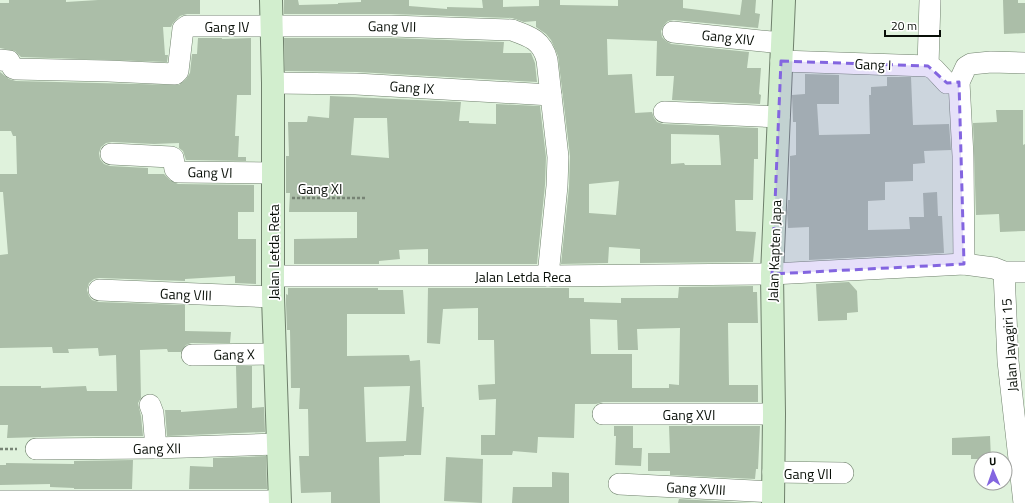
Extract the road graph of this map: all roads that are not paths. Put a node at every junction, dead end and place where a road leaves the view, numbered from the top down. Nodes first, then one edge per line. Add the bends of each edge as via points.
1 (271, 0) edge
2 (784, 0) edge
3 (930, 0) edge
4 (272, 27) junction
5 (673, 32) dead end
6 (782, 52) junction
7 (0, 60) edge
8 (1025, 63) edge
9 (928, 66) junction
10 (959, 82) junction
11 (273, 83) junction
12 (551, 96) junction
13 (664, 112) dead end
14 (779, 117) junction
15 (111, 154) dead end
16 (273, 173) junction
17 (964, 264) junction
18 (1004, 272) junction
19 (1025, 272) edge
20 (772, 274) junction
21 (273, 276) junction
22 (548, 276) junction
23 (99, 290) dead end
24 (273, 297) junction
25 (275, 354) junction
26 (192, 355) dead end
27 (150, 404) dead end
28 (603, 414) dead end
29 (774, 414) junction
30 (278, 444) junction
31 (156, 448) junction
32 (36, 449) dead end
33 (1022, 466) edge
34 (843, 473) dead end
35 (619, 484) dead end
36 (773, 489) edge
37 (0, 501) edge
38 (280, 502) edge
39 (1024, 503) edge

1 - 4 street, Jalan Letda Reta
2 - 6 street, Jalan Kapten Japa
3 - 9 street
4 - 7 street, Gang IV via 187,26 183,29 178,71 174,74 16,69 9,61
4 - 11 street, Jalan Letda Reta
4 - 12 street, Gang VII via 392,26 512,30 538,42 546,54
5 - 6 street, Gang XIV
6 - 9 street, Gang I
6 - 14 street, Jalan Kapten Japa
8 - 10 street via 991,62 968,66 964,69
9 - 10 street via 947,82
10 - 17 street
11 - 12 street, Gang IX via 356,84
11 - 16 street, Jalan Letda Reta
12 - 22 street, Gang VII via 557,164
13 - 14 street
14 - 20 street, Jalan Kapten Japa
15 - 16 street, Gang VI via 171,157 178,172
16 - 21 street, Jalan Letda Reta
17 - 18 street, Jalan Letda Reca
17 - 20 street, Jalan Letda Reca
18 - 19 street, Jalan Letda Reca
18 - 33 street, Jalan Jayagiri 15 via 1008,361
20 - 22 street, Jalan Letda Reca
20 - 29 street, Jalan Kapten Japa
21 - 22 street, Jalan Letda Reca
21 - 24 street, Jalan Letda Reta
23 - 24 street, Gang VIII
24 - 25 street, Jalan Letda Reta
25 - 26 street, Gang X
25 - 30 street, Jalan Letda Reta
27 - 31 street
28 - 29 street, Gang XVI
29 - 36 street, Jalan Kapten Japa
30 - 31 street, Gang XII
30 - 38 street, Jalan Letda Reta
31 - 32 street, Gang XII
33 - 39 street, Jalan Jayagiri 15
34 - 36 street, Gang VII
35 - 36 street, Gang XVIII
37 - 38 street

